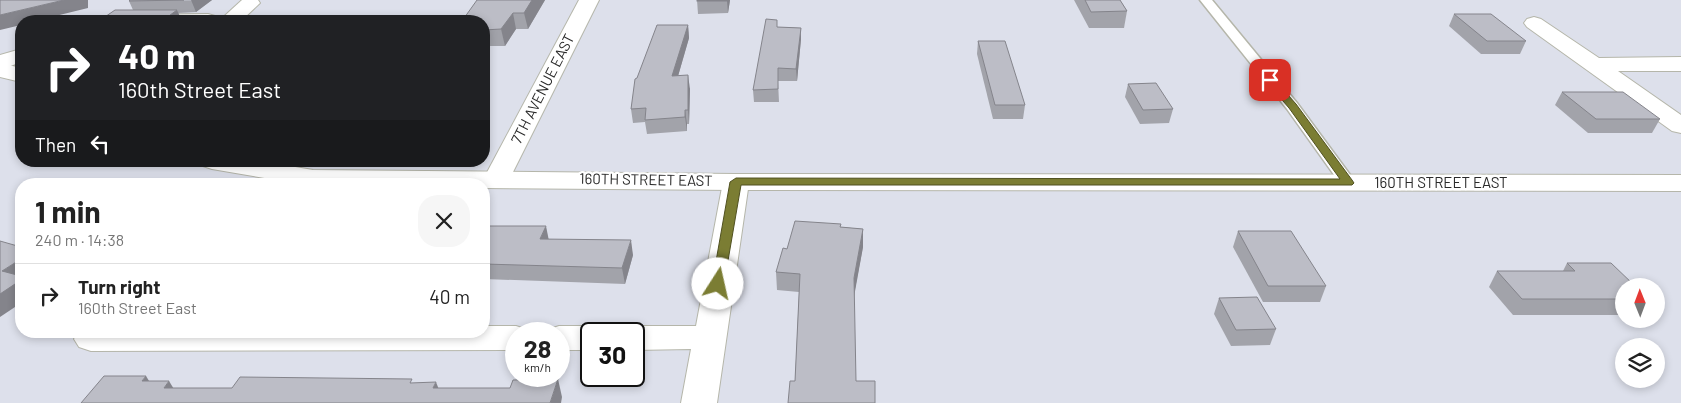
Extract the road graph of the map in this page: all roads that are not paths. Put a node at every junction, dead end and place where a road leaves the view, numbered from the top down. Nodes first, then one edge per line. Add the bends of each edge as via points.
1 (589, 0) edge
2 (1206, 0) edge
3 (250, 3) dead end
4 (237, 15) edge
5 (1534, 23) dead end
6 (15, 57) edge
7 (0, 63) edge
8 (1681, 64) edge
9 (1593, 65) junction
10 (0, 70) edge
11 (15, 74) edge
12 (1681, 126) edge
13 (248, 167) edge
14 (313, 178) edge
15 (313, 178) edge
16 (490, 178) edge
17 (490, 178) edge
18 (497, 178) junction
19 (736, 182) junction
20 (1348, 183) junction
21 (1681, 183) edge
22 (709, 337) junction
23 (505, 338) edge
24 (645, 338) edge
25 (90, 339) dead end
26 (699, 403) edge

1 - 18 street, 7TH AVENUE EAST
2 - 20 lane via 1292,106
3 - 4 street
5 - 9 street
6 - 7 street
8 - 9 street
9 - 12 street
10 - 11 street
13 - 14 street, 160TH STREET EAST
15 - 16 street, 160TH STREET EAST
17 - 18 street, 160TH STREET EAST
18 - 19 street, 160TH STREET EAST
19 - 20 street, 160TH STREET EAST
19 - 22 street
20 - 21 street, 160TH STREET EAST
22 - 24 street
22 - 26 street
23 - 25 street

